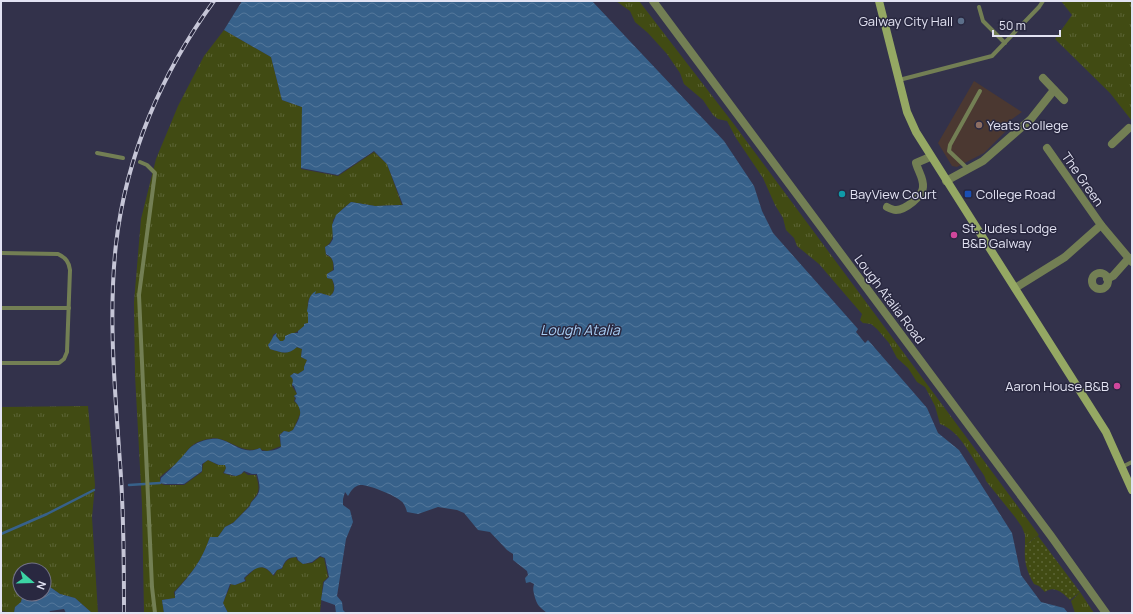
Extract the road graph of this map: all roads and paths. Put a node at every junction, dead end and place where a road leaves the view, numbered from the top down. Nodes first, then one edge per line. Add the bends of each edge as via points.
1 (653, 1) edge
2 (879, 1) edge
3 (1042, 1) edge
4 (979, 8) dead end
5 (1005, 43) junction
6 (1043, 78) dead end
7 (899, 80) junction
8 (1054, 90) junction
9 (980, 91) dead end
10 (1064, 100) dead end
11 (1128, 127) edge
12 (1112, 144) dead end
13 (1047, 148) dead end
14 (97, 153) dead end
15 (930, 157) junction
16 (123, 158) dead end
17 (140, 162) dead end
18 (968, 169) junction
19 (946, 181) junction
20 (887, 207) dead end
21 (1100, 225) junction
22 (1, 253) edge
23 (1130, 260) edge
24 (1107, 279) dead end
25 (1015, 288) junction
26 (1, 308) edge
27 (68, 308) junction
28 (1, 362) edge
29 (1132, 462) edge
30 (1122, 467) junction
31 (1132, 490) edge
32 (155, 613) edge
33 (1106, 613) edge

1 - 33 street, Lough Atalia Road
2 - 7 main road
3 - 5 lane via 1040,7
4 - 5 lane via 983,21
5 - 7 lane via 992,56
6 - 8 street
7 - 15 main road via 912,123
8 - 10 street
8 - 18 street via 1031,119 983,161
9 - 18 lane via 949,151
11 - 12 street
13 - 21 street, The Green
14 - 16 lane
15 - 19 main road
15 - 20 street via 916,163 924,186 922,192 912,203 904,207 896,210
17 - 32 lane via 148,165 155,173 139,295
18 - 19 street
19 - 25 main road
21 - 23 street, The Green
21 - 25 street, The Green via 1065,257
22 - 27 lane via 58,254 64,257 70,265
23 - 24 street, The Green
25 - 30 main road via 1106,432
26 - 27 lane
27 - 28 lane via 67,352 62,362
29 - 30 lane
30 - 31 main road

